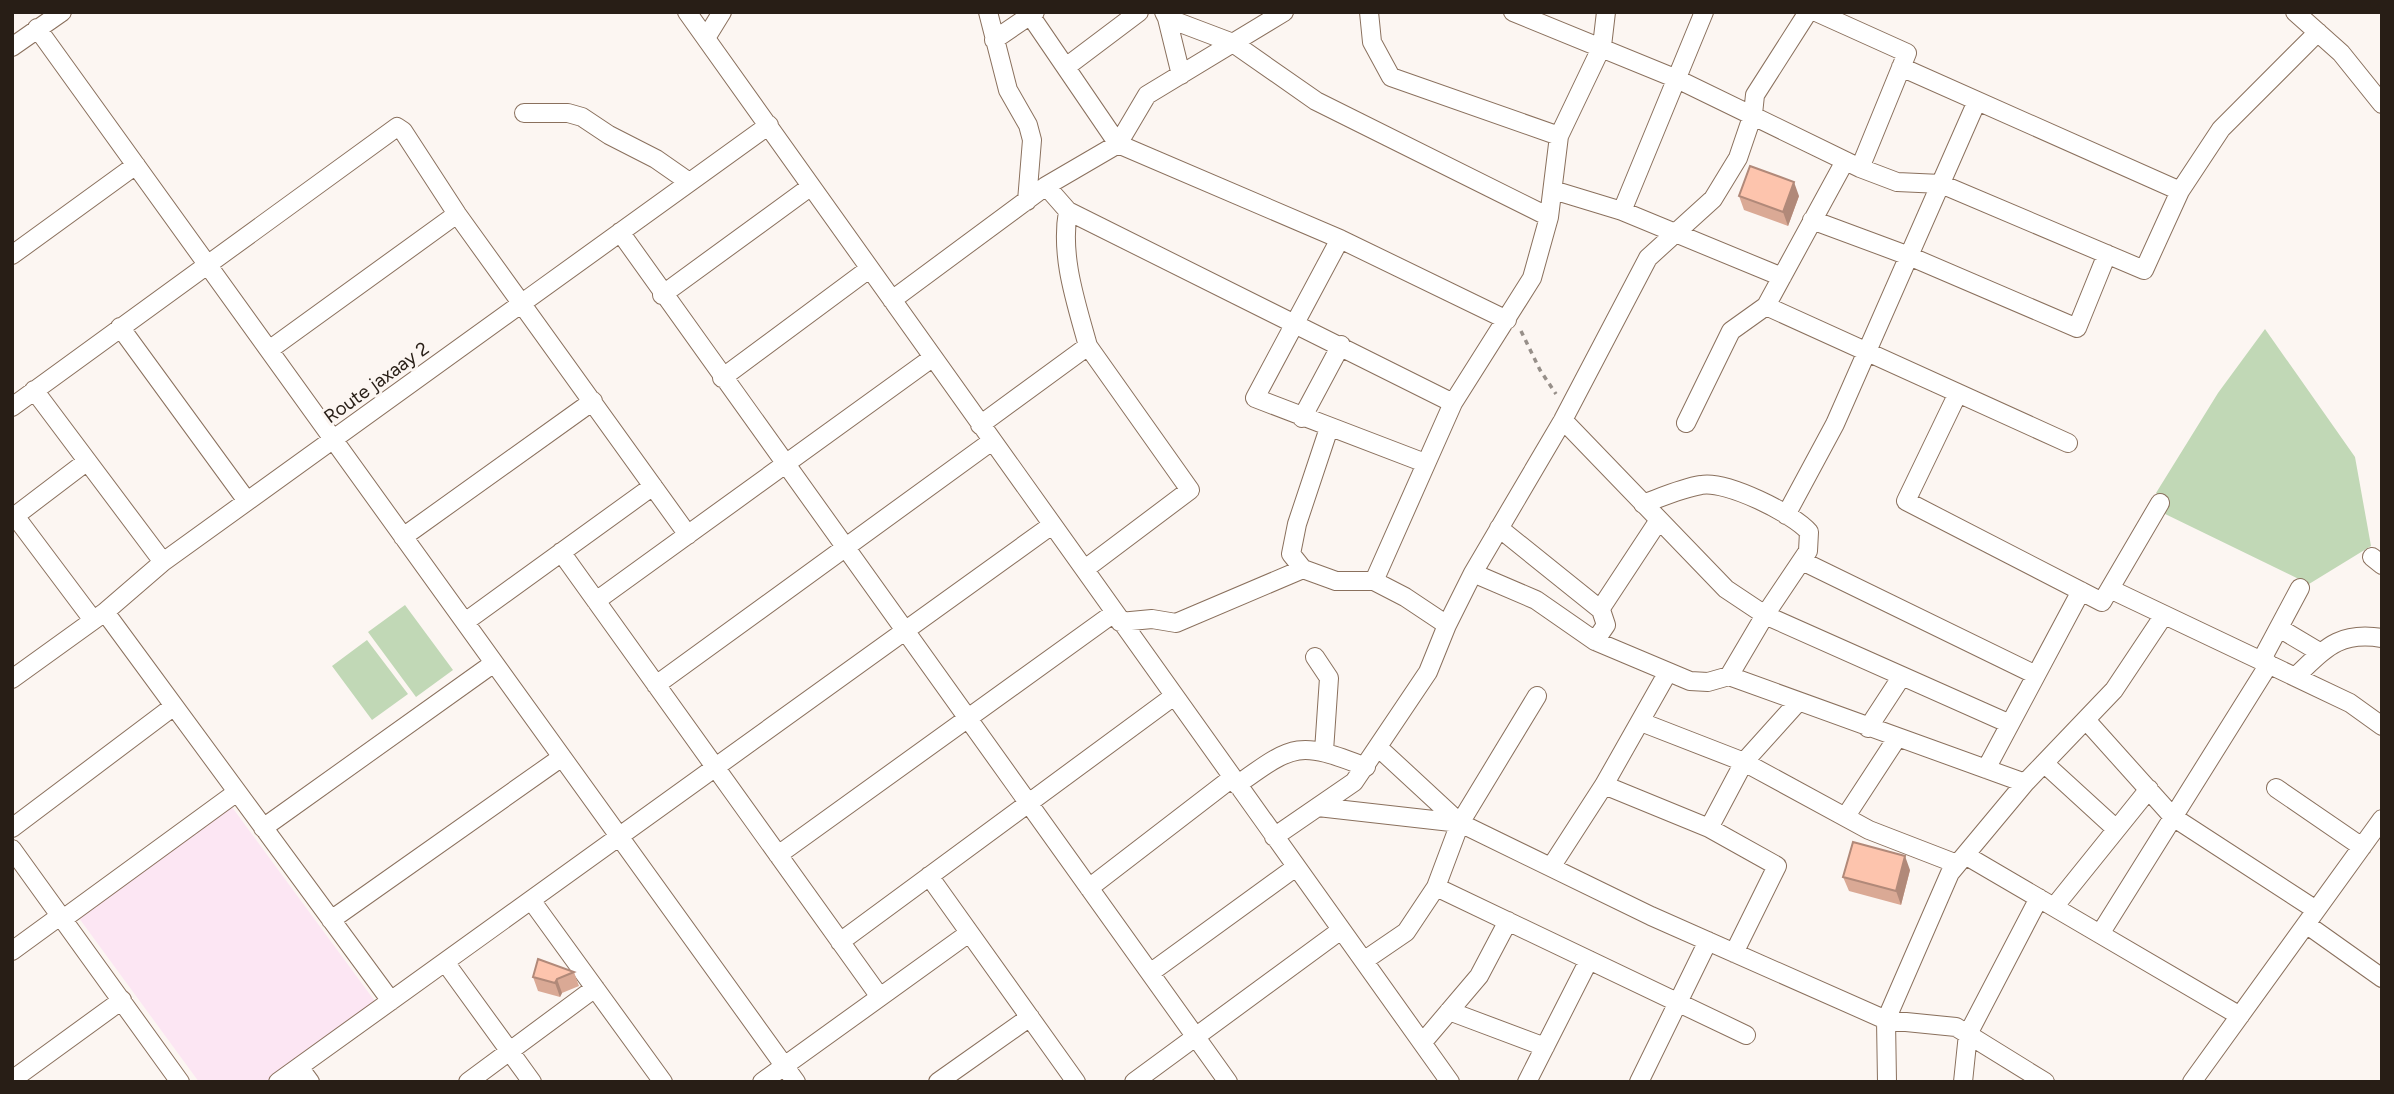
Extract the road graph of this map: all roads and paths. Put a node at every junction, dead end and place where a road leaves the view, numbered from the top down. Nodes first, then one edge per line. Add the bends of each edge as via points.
1 (62, 12) edge
2 (687, 12) edge
3 (722, 12) edge
4 (988, 12) edge
5 (1139, 12) edge
6 (1284, 12) edge
7 (1369, 12) edge
8 (1513, 12) edge
9 (1606, 12) edge
10 (1704, 12) edge
11 (1808, 12) edge
12 (1816, 12) edge
13 (2295, 12) edge
14 (1032, 14) edge
15 (1167, 14) edge
16 (37, 28) junction
17 (2318, 32) junction
18 (706, 38) junction
19 (994, 40) junction
20 (1233, 43) junction
21 (1602, 46) junction
22 (12, 47) edge
23 (1066, 67) junction
24 (1901, 67) junction
25 (1181, 75) junction
26 (1677, 79) junction
27 (1977, 101) junction
28 (2382, 104) edge
29 (524, 113) dead end
30 (1753, 114) junction
31 (769, 125) junction
32 (1559, 136) junction
33 (1118, 144) junction
34 (136, 165) junction
35 (1852, 165) junction
36 (689, 182) junction
37 (1941, 184) junction
38 (1046, 186) junction
39 (810, 187) junction
40 (1553, 190) junction
41 (2180, 191) junction
42 (1027, 201) junction
43 (1068, 211) junction
44 (1622, 211) junction
45 (457, 214) junction
46 (1549, 217) junction
47 (1812, 220) junction
48 (620, 232) junction
49 (1676, 234) junction
50 (1340, 239) junction
51 (2107, 254) junction
52 (12, 255) edge
53 (1909, 256) junction
54 (206, 263) junction
55 (869, 270) junction
56 (1782, 277) junction
57 (662, 295) junction
58 (892, 300) junction
59 (523, 302) junction
60 (1766, 306) junction
61 (1510, 316) junction
62 (1294, 322) junction
63 (120, 327) junction
64 (1341, 345) junction
65 (1088, 346) junction
66 (270, 350) junction
67 (1867, 351) junction
68 (932, 358) junction
69 (722, 378) junction
70 (34, 390) junction
71 (1958, 393) junction
72 (593, 401) junction
73 (1454, 403) junction
74 (12, 407) edge
75 (1567, 414) junction
76 (1302, 418) junction
77 (1686, 423) dead end
78 (980, 425) junction
79 (1329, 428) junction
80 (335, 438) junction
81 (992, 441) junction
82 (2068, 443) dead end
83 (86, 462) junction
84 (1425, 463) junction
85 (785, 466) junction
86 (653, 486) junction
87 (247, 501) junction
88 (1643, 503) junction
89 (2160, 503) dead end
90 (17, 504) edge
91 (1786, 515) junction
92 (1659, 520) junction
93 (1052, 525) junction
94 (1499, 528) junction
95 (688, 535) junction
96 (404, 537) junction
97 (845, 548) junction
98 (561, 552) junction
99 (1802, 561) junction
100 (163, 562) junction
101 (1085, 569) junction
102 (1303, 569) junction
103 (1472, 573) junction
104 (1374, 581) junction
105 (2300, 589) dead end
106 (2110, 590) junction
107 (2081, 591) junction
108 (596, 601) junction
109 (1601, 610) junction
110 (1765, 615) junction
111 (2164, 615) junction
112 (99, 616) junction
113 (1117, 617) junction
114 (465, 622) junction
115 (1447, 625) junction
116 (2279, 628) junction
117 (904, 631) junction
118 (2382, 638) edge
119 (1595, 640) junction
120 (2321, 653) junction
121 (1315, 657) dead end
122 (2265, 662) junction
123 (494, 663) junction
124 (1668, 672) junction
125 (2036, 675) junction
126 (1729, 676) junction
127 (1902, 676) junction
128 (2295, 677) junction
129 (12, 679) edge
130 (656, 685) junction
131 (1174, 696) junction
132 (1537, 696) dead end
133 (1798, 702) junction
134 (174, 706) junction
135 (967, 719) junction
136 (2086, 720) junction
137 (1641, 722) junction
138 (2010, 724) junction
139 (2382, 726) edge
140 (1868, 728) junction
141 (1897, 738) junction
142 (1380, 749) junction
143 (1324, 751) junction
144 (562, 757) junction
145 (1744, 762) junction
146 (2044, 763) junction
147 (716, 766) junction
148 (1366, 766) junction
149 (1986, 769) junction
150 (1235, 781) junction
151 (2025, 783) junction
152 (1604, 785) junction
153 (2276, 788) dead end
154 (2149, 789) junction
155 (237, 792) junction
156 (1028, 803) junction
157 (1318, 807) junction
158 (1846, 816) junction
159 (2173, 817) junction
160 (1460, 824) junction
161 (2380, 827) edge
162 (12, 828) edge
163 (263, 828) junction
164 (1709, 828) junction
165 (2115, 828) junction
166 (619, 836) junction
167 (1274, 837) junction
168 (2362, 848) junction
169 (12, 849) edge
170 (778, 855) junction
171 (1961, 860) junction
172 (1296, 867) junction
173 (1551, 867) junction
174 (929, 876) junction
175 (1436, 887) junction
176 (1089, 888) junction
177 (531, 900) junction
178 (2046, 902) junction
179 (62, 917) junction
180 (2311, 917) junction
181 (331, 920) junction
182 (1508, 921) junction
183 (1341, 930) junction
184 (969, 933) junction
185 (2100, 934) junction
186 (1708, 941) junction
187 (840, 942) junction
188 (12, 951) edge
189 (1734, 953) junction
190 (1365, 960) junction
191 (1589, 960) junction
192 (445, 962) junction
193 (1150, 973) junction
194 (2382, 978) edge
195 (595, 988) junction
196 (880, 997) junction
197 (121, 1000) junction
198 (391, 1001) junction
199 (1678, 1002) junction
200 (1449, 1011) junction
201 (2240, 1016) junction
202 (1030, 1017) junction
203 (1886, 1020) junction
204 (1968, 1034) junction
205 (1746, 1035) dead end
206 (1196, 1037) junction
207 (1423, 1042) junction
208 (1545, 1047) junction
209 (509, 1051) junction
210 (785, 1066) junction
211 (299, 1067) junction
212 (12, 1080) edge
213 (180, 1082) edge
214 (278, 1082) edge
215 (310, 1082) edge
216 (468, 1082) edge
217 (532, 1082) edge
218 (663, 1082) edge
219 (762, 1082) edge
220 (796, 1082) edge
221 (938, 1082) edge
222 (1076, 1082) edge
223 (1134, 1082) edge
224 (1228, 1082) edge
225 (1450, 1082) edge
226 (1527, 1082) edge
227 (1639, 1082) edge
228 (1887, 1082) edge
229 (1963, 1082) edge
230 (2045, 1082) edge
231 (2192, 1082) edge

1 - 16 street
2 - 18 street
3 - 18 street
4 - 19 street
5 - 23 street
6 - 20 street
7 - 32 street via 1372,42 1391,77
8 - 21 street
9 - 21 street
10 - 26 street
11 - 30 street via 1755,95
12 - 24 street via 1907,53
13 - 17 street
14 - 19 street
14 - 23 street
15 - 20 street
15 - 25 street
16 - 22 street
16 - 34 street
17 - 28 street
17 - 41 street via 2221,129
18 - 31 street
19 - 42 street via 1008,90 1032,140
20 - 25 street
20 - 46 street via 1316,101
21 - 26 street
21 - 32 street
23 - 33 street
24 - 27 street
24 - 35 street
25 - 33 street via 1147,95
26 - 30 street
26 - 44 street
27 - 37 street
27 - 41 street
29 - 36 street via 582,117
30 - 35 street
30 - 49 street via 1738,158 1713,199
31 - 36 street, Route jaxaay 2
31 - 39 street
32 - 40 street
33 - 38 street
33 - 50 street
34 - 52 street
34 - 54 street
35 - 37 street via 1897,182
35 - 47 street
36 - 48 street, Route jaxaay 2
37 - 51 street
37 - 53 street
38 - 42 street
38 - 43 street
39 - 55 street
39 - 57 street
40 - 44 street
40 - 46 street
41 - 51 street via 2144,270
42 - 58 street
43 - 62 street
43 - 65 street via 1066,260
44 - 49 street
45 - 54 street via 397,127
45 - 59 street
45 - 66 street
46 - 61 street via 1532,278
47 - 53 street
47 - 56 street
48 - 57 street
48 - 59 street, Route jaxaay 2
49 - 56 street
49 - 75 street via 1648,258
50 - 61 street
50 - 62 street
51 - 53 street via 2077,328
53 - 67 street
54 - 63 street
54 - 66 street
55 - 58 street
55 - 69 street
56 - 60 street
57 - 69 street
58 - 68 street
59 - 72 street
59 - 80 street, Route jaxaay 2
60 - 67 street
60 - 77 street via 1731,331
61 - 73 street
61 - 75 path
62 - 64 street
62 - 76 street via 1255,398
63 - 70 street
63 - 87 street
64 - 73 street
64 - 76 street
65 - 78 street
65 - 101 street via 1190,490
66 - 80 street
67 - 71 street
67 - 91 street via 1835,424
68 - 78 street
68 - 85 street
69 - 85 street
70 - 74 street
70 - 83 street
71 - 82 street
71 - 107 street via 1906,500
72 - 86 street
72 - 96 street
73 - 84 street
75 - 88 street
75 - 94 street
76 - 79 street
78 - 81 street
79 - 84 street
79 - 102 street via 1291,554
80 - 87 street, Route jaxaay 2
80 - 96 street
81 - 93 street
81 - 97 street
83 - 90 street
83 - 100 street
84 - 104 street
85 - 95 street
85 - 97 street
86 - 95 street
86 - 98 street
87 - 100 street, Route jaxaay 2
88 - 91 street via 1703,484 1730,488
88 - 92 street
89 - 106 street
90 - 112 street via 15,516
91 - 99 street via 1800,521 1809,533
92 - 109 street
92 - 110 street via 1726,589
93 - 101 street
93 - 117 street
94 - 103 street
94 - 109 street
95 - 108 street
96 - 114 street
97 - 117 street
97 - 130 street
98 - 108 street
98 - 114 street
99 - 110 street
99 - 125 street
100 - 112 street, Route jaxaay 2
101 - 113 street
102 - 104 street via 1336,581
102 - 113 street via 1176,624
103 - 115 street
103 - 119 street via 1536,600
104 - 115 street
105 - 116 street
106 - 107 street via 2102,602
106 - 111 street
107 - 125 street
108 - 130 street
109 - 119 street via 1606,625
110 - 126 street
110 - 127 street
111 - 122 street
111 - 136 street via 2115,690
112 - 129 street, Route jaxaay 2
112 - 134 street
113 - 131 street
113 - 135 street
114 - 123 street
115 - 142 street via 1428,672
116 - 120 street
116 - 122 street
117 - 135 street
117 - 147 street
118 - 120 street via 2357,634 2331,643
119 - 124 street
120 - 128 street
121 - 143 street via 1329,678
122 - 128 street
122 - 159 street
123 - 144 street
123 - 163 street
124 - 126 street via 1690,681
124 - 137 street
125 - 138 street
126 - 133 street
127 - 138 street
127 - 140 street
128 - 139 street via 2350,703
130 - 147 street
131 - 150 street
131 - 156 street
132 - 160 street
133 - 140 street
133 - 145 street
134 - 155 street
134 - 162 street
135 - 156 street
135 - 170 street
136 - 146 street
136 - 154 street
137 - 145 street
137 - 152 street
138 - 149 street
140 - 141 street
141 - 149 street
141 - 158 street
142 - 148 street
142 - 160 street
143 - 148 street
143 - 150 street via 1302,748 1280,754
144 - 166 street
144 - 181 street
145 - 158 street
145 - 164 street
146 - 151 street
146 - 165 street
147 - 166 street
147 - 170 street
148 - 157 street via 1354,782
149 - 151 street
150 - 167 street
150 - 176 street
151 - 171 street
152 - 164 street
152 - 173 street
153 - 168 street
154 - 159 street
154 - 165 street
155 - 163 street
155 - 179 street
156 - 174 street
156 - 176 street
157 - 160 street
157 - 167 street
158 - 171 street via 1869,830
159 - 180 street
159 - 185 street
160 - 173 street
160 - 175 street
161 - 168 street
163 - 181 street
164 - 189 street via 1777,866
165 - 178 street
166 - 177 street
166 - 210 street
167 - 172 street
168 - 180 street
169 - 179 street
170 - 187 street
171 - 178 street
171 - 203 street via 1950,873
172 - 183 street
172 - 193 street
173 - 186 street
174 - 184 street
174 - 187 street
175 - 182 street
175 - 190 street via 1406,932
176 - 193 street
177 - 192 street
177 - 195 street
178 - 185 street
178 - 204 street
179 - 188 street
179 - 197 street
180 - 194 street
180 - 201 street
181 - 198 street
182 - 191 street
182 - 200 street via 1479,976
183 - 190 street
183 - 206 street
184 - 196 street
184 - 202 street
185 - 201 street
186 - 189 street
186 - 199 street
187 - 196 street
189 - 203 street
190 - 207 street
191 - 199 street
191 - 208 street
192 - 198 street
192 - 209 street
193 - 206 street
195 - 209 street
195 - 218 street
196 - 210 street
197 - 212 street
197 - 213 street
198 - 211 street
199 - 205 street
199 - 227 street
200 - 207 street
200 - 208 street
201 - 231 street
202 - 221 street
202 - 222 street
203 - 204 street via 1956,1027
203 - 228 street
204 - 229 street
204 - 230 street
206 - 223 street
206 - 224 street
207 - 225 street
208 - 226 street
209 - 216 street
209 - 217 street
210 - 219 street
210 - 220 street
211 - 214 street
211 - 215 street

